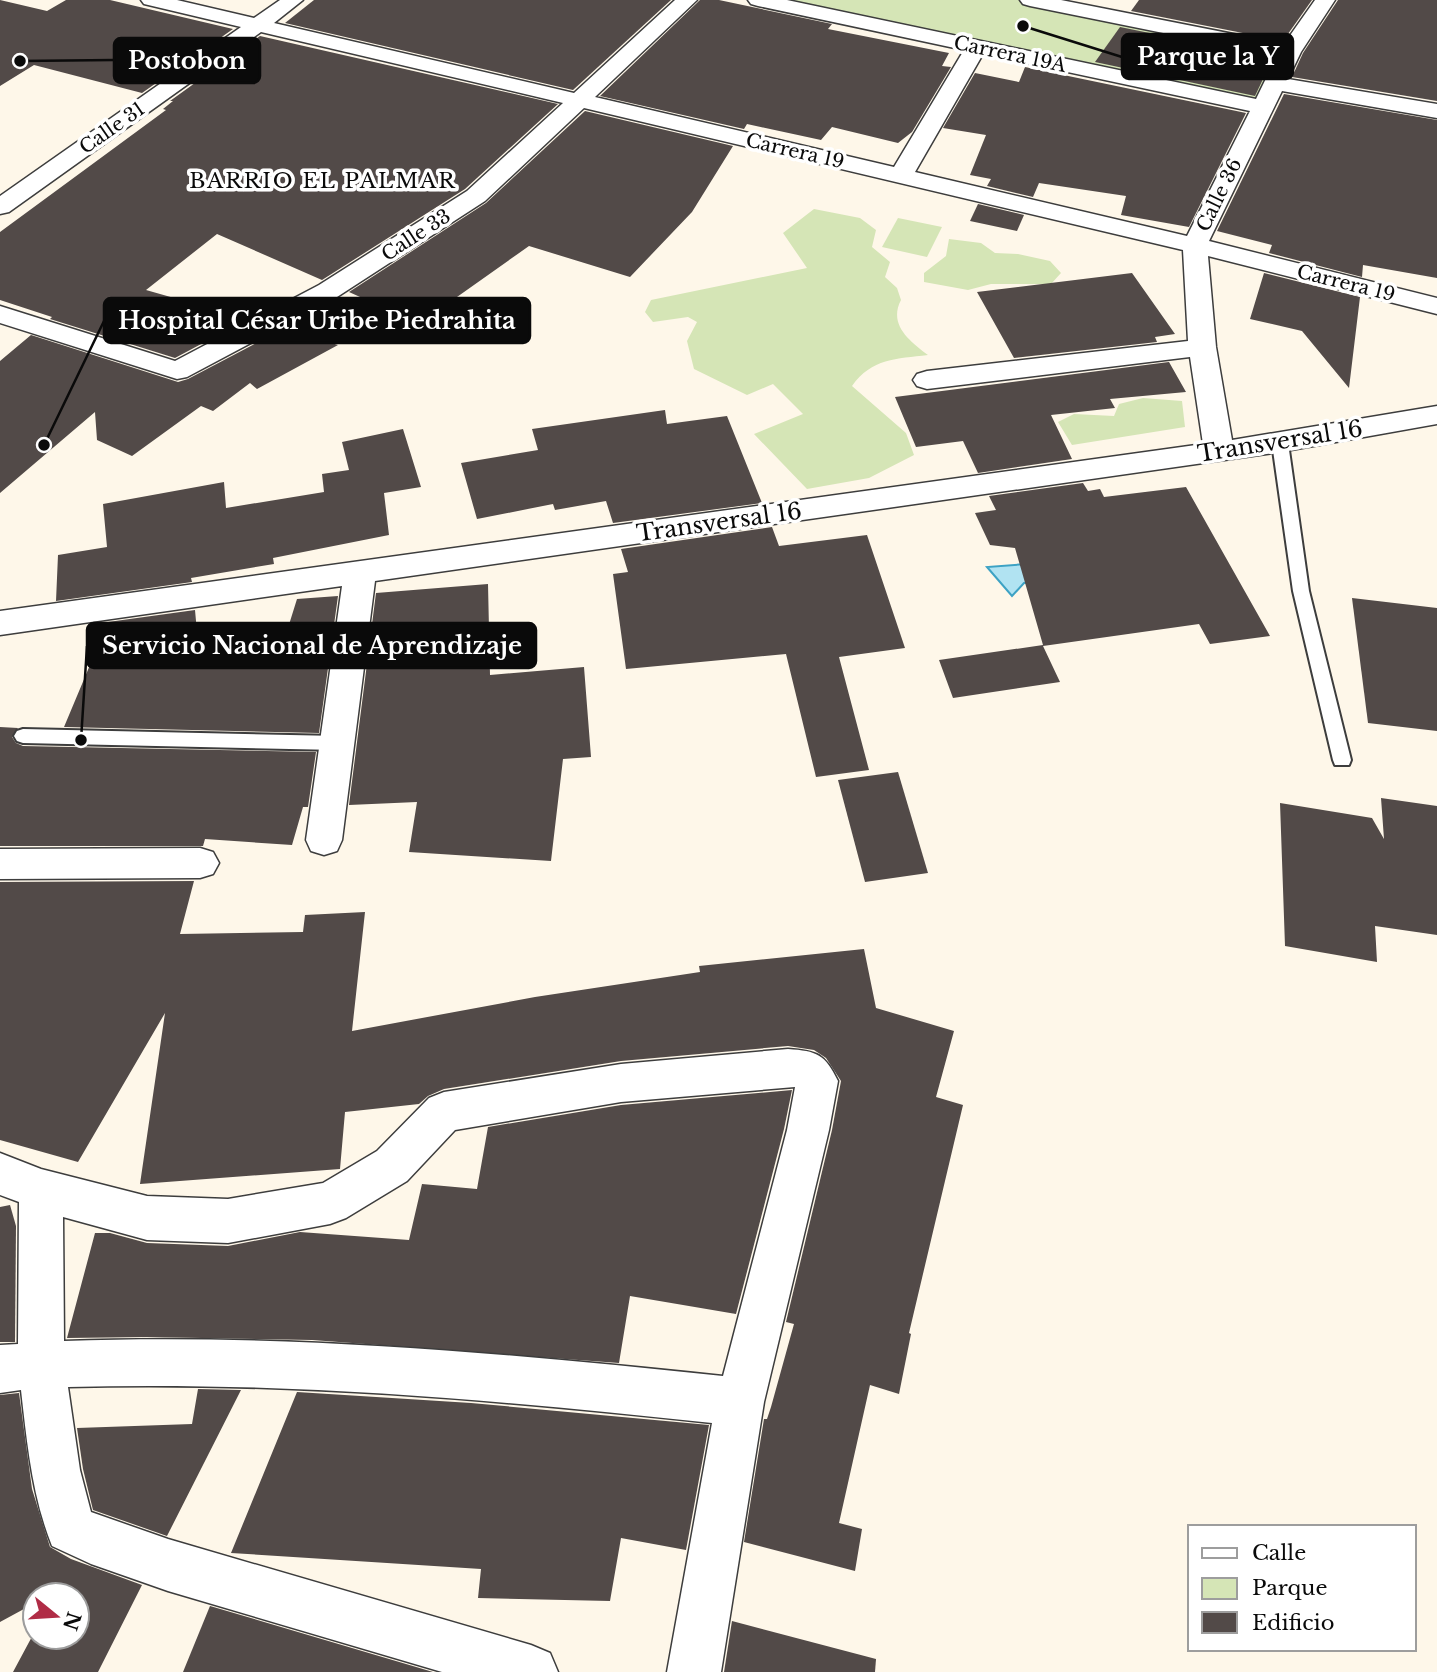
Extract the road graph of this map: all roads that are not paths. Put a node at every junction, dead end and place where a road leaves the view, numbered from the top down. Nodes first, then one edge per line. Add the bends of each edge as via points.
1 (151, 0) edge
2 (293, 0) edge
3 (687, 0) edge
4 (758, 0) edge
5 (1030, 0) edge
6 (1325, 0) edge
7 (1110, 7) edge
8 (258, 25) junction
9 (976, 47) junction
10 (1290, 52) junction
11 (1274, 83) junction
12 (582, 101) junction
13 (1262, 107) junction
14 (1437, 111) edge
15 (901, 176) junction
16 (0, 207) edge
17 (1195, 245) junction
18 (1437, 306) edge
19 (0, 314) edge
20 (1202, 347) junction
21 (927, 380) dead end
22 (1437, 415) edge
23 (1280, 443) junction
24 (1219, 452) junction
25 (360, 573) junction
26 (0, 623) edge
27 (23, 736) dead end
28 (338, 743) junction
29 (1342, 760) dead end
30 (324, 840) dead end
31 (200, 863) dead end
32 (0, 864) edge
33 (20, 1182) edge
34 (21, 1367) edge
35 (740, 1402) junction
36 (531, 1672) edge
37 (694, 1672) edge

1 - 8 street, Carrera 19
2 - 8 street, Calle 31
3 - 12 street, Calle 33
4 - 9 street, Carrera 19A
5 - 7 street
6 - 10 street, Calle 36
7 - 10 street
8 - 12 street, Carrera 19
8 - 16 street, Calle 31
9 - 13 street, Carrera 19A
9 - 15 street
10 - 11 street, Calle 36
11 - 13 street, Calle 36
11 - 14 street
12 - 15 street, Carrera 19
12 - 19 street, Calle 33 via 476,196 328,291 177,371
13 - 17 street, Calle 36
15 - 17 street, Carrera 19
17 - 18 street, Carrera 19
17 - 20 street, Calle 36
20 - 21 street
20 - 24 street, Calle 36
22 - 23 street, Transversal 16
23 - 24 street, Transversal 16
23 - 29 lane via 1301,591
24 - 25 street, Transversal 16
25 - 26 street, Transversal 16
25 - 28 street
27 - 28 lane
28 - 30 street
31 - 32 street
33 - 34 street
33 - 35 street via 147,1219 228,1220 330,1203 392,1166 444,1112 621,1083 808,1069 817,1081 808,1130
34 - 35 street via 267,1362 512,1378
34 - 36 street via 70,1528 168,1565
35 - 37 street

